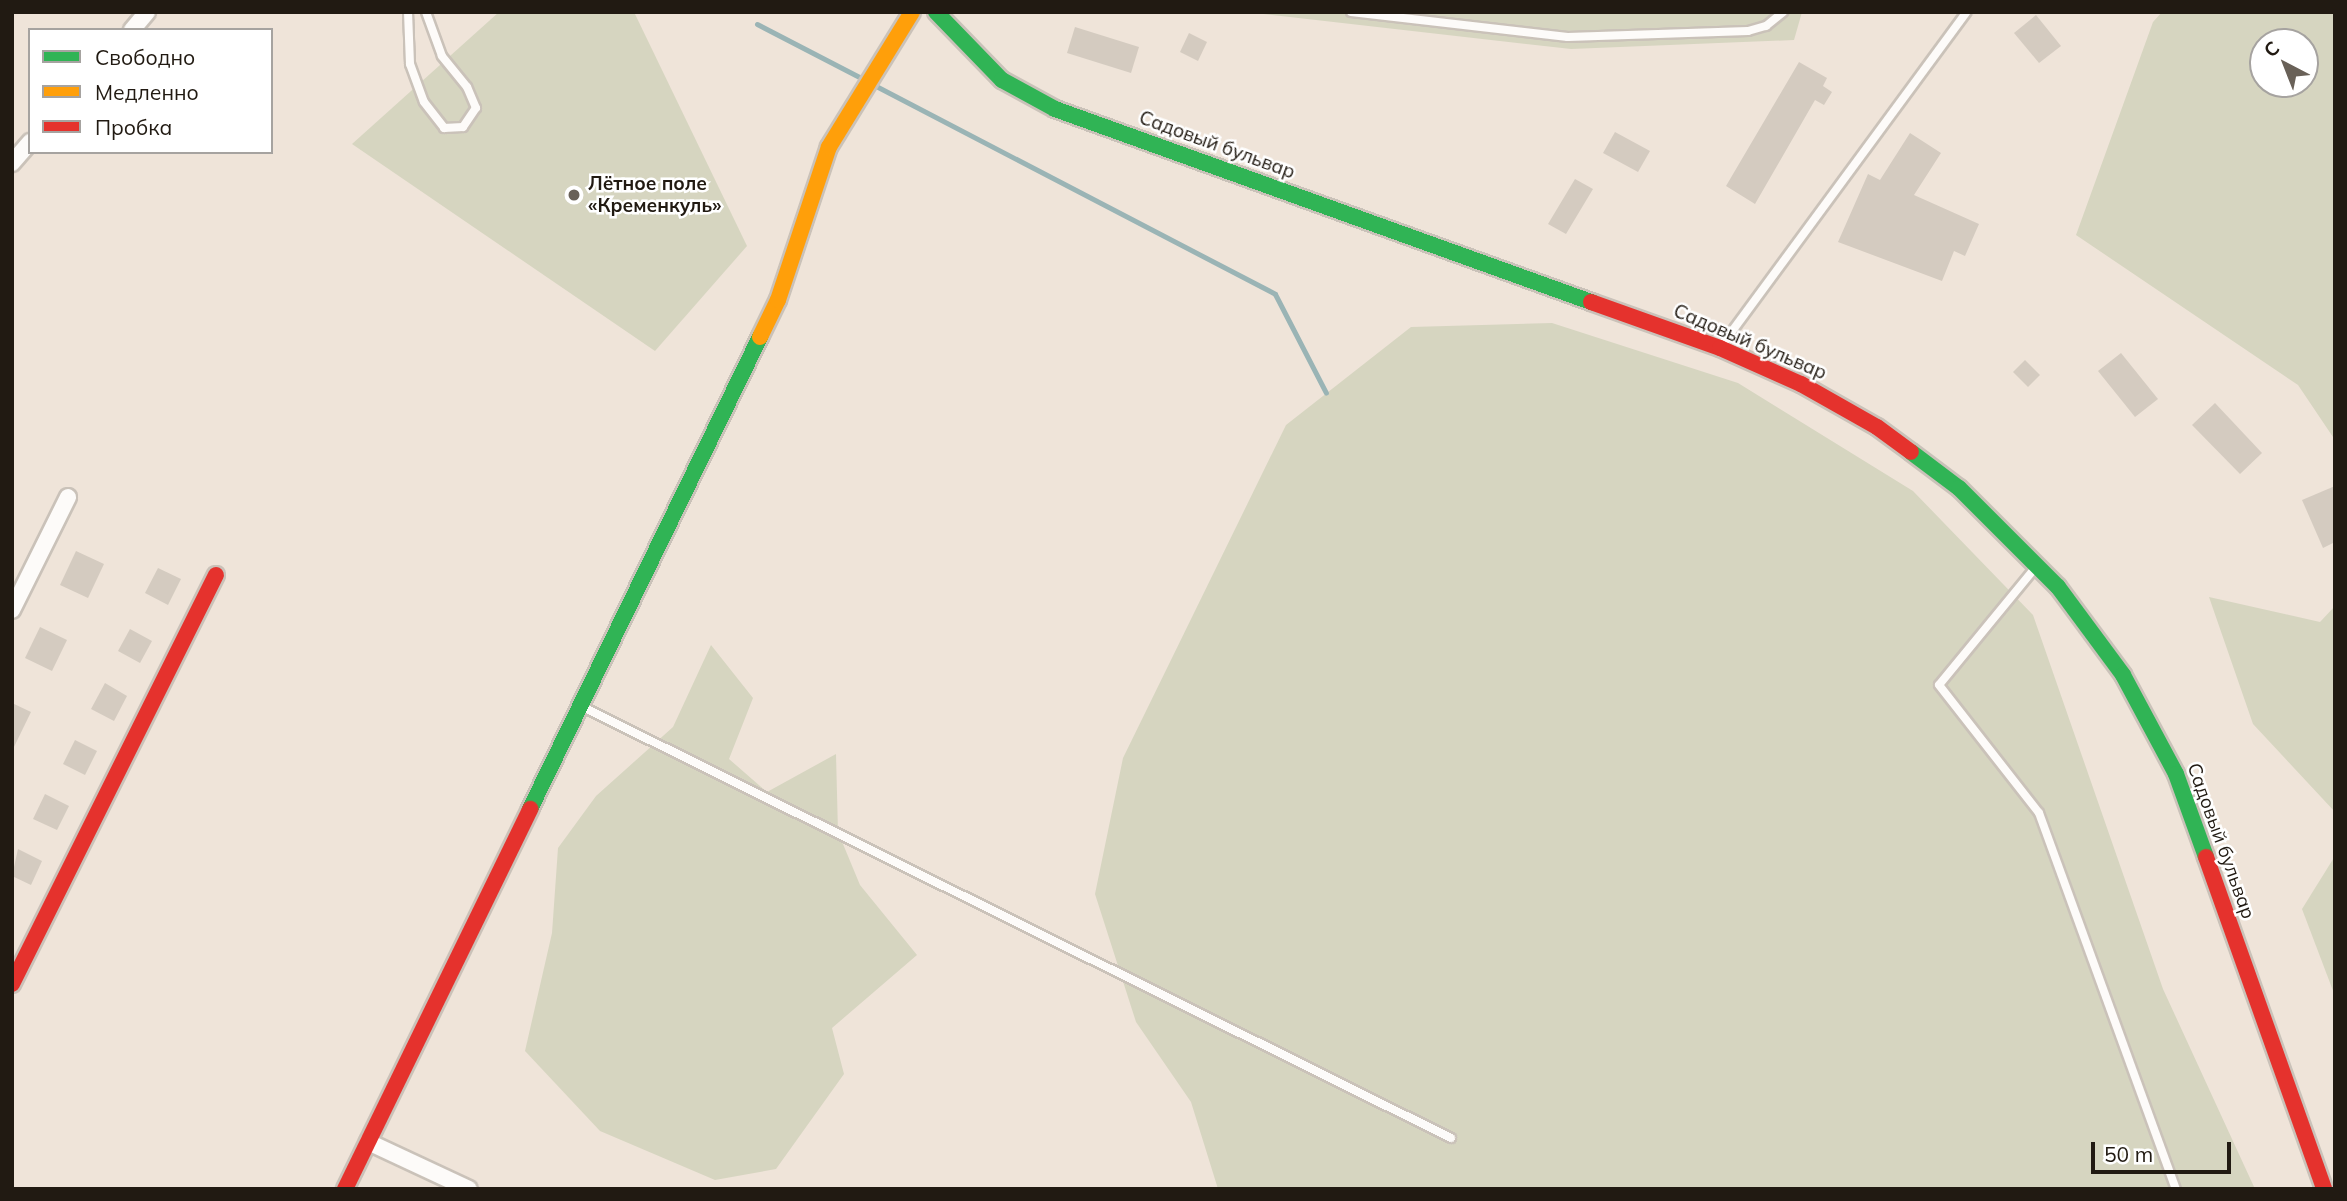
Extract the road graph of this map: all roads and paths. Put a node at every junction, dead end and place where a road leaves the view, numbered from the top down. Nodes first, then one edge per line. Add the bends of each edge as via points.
1 (147, 12) edge
2 (408, 12) edge
3 (426, 12) edge
4 (912, 12) edge
5 (936, 12) edge
6 (1351, 12) edge
7 (1783, 12) edge
8 (1968, 12) edge
9 (134, 28) edge
10 (28, 144) edge
11 (12, 163) edge
12 (1720, 348) junction
13 (68, 497) dead end
14 (2037, 566) junction
15 (216, 575) dead end
16 (12, 610) edge
17 (580, 706) junction
18 (12, 984) edge
19 (1451, 1138) dead end
20 (368, 1142) junction
21 (345, 1189) edge
22 (469, 1189) edge
23 (2176, 1189) edge
24 (2323, 1189) edge

1 - 9 street
2 - 3 lane via 410,64 424,102 444,128 463,127 476,108 467,87 442,56
4 - 17 street via 829,148 778,300
5 - 12 street, Садовый бульвар via 1002,80 1055,109
6 - 7 lane via 1568,37 1748,31 1766,26
8 - 12 lane
10 - 11 street
12 - 14 street, Садовый бульвар via 1801,384 1877,427 1959,488
13 - 16 street
14 - 23 lane via 1939,685 2039,813
14 - 24 street, Садовый бульвар via 2123,675 2176,774
15 - 18 street
17 - 19 lane
17 - 20 street
20 - 21 street
20 - 22 street

